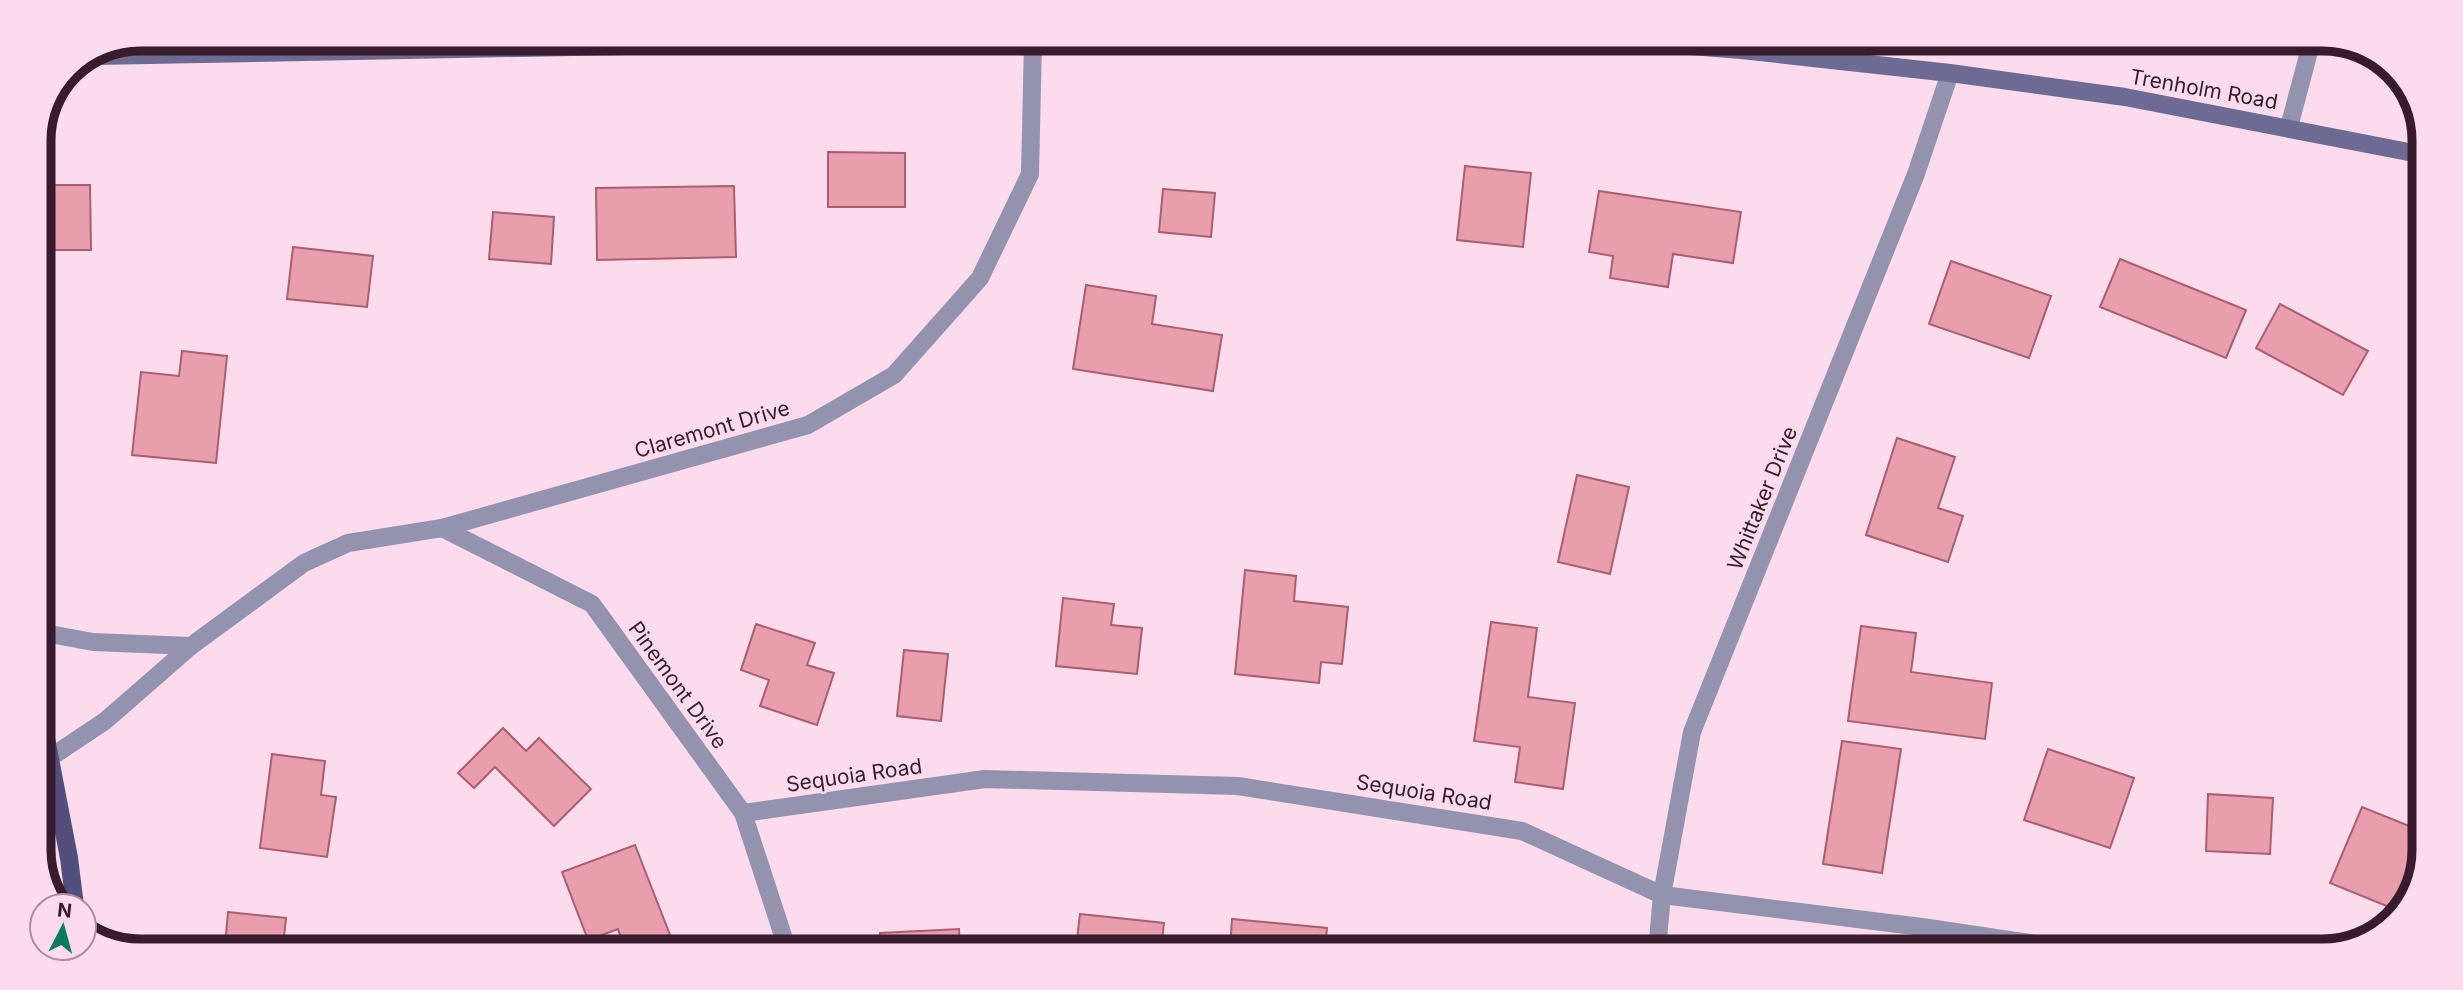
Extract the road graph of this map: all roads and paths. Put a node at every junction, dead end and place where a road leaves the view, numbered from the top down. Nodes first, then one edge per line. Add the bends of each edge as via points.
1 (392, 51) edge
2 (1033, 51) edge
3 (1750, 51) edge
4 (2309, 51) edge
5 (109, 57) edge
6 (1950, 74) junction
7 (2289, 127) junction
8 (2412, 153) edge
9 (442, 528) junction
10 (51, 634) edge
11 (191, 646) junction
12 (51, 757) joint
13 (743, 813) junction
14 (73, 892) edge
15 (1662, 895) junction
16 (784, 939) edge
17 (1658, 939) edge
18 (2003, 939) edge

1 - 5 main road
2 - 9 street, Claremont Drive via 1030,174 980,278 894,375 808,425
3 - 6 main road, Trenholm Road
4 - 7 street
6 - 7 main road, Trenholm Road via 2125,97
6 - 15 street, Whittaker Drive via 1910,187 1692,732
7 - 8 main road, Trenholm Road
9 - 11 street, Claremont Drive via 348,543 304,563
9 - 13 street, Pinemont Drive via 592,604
10 - 11 street via 93,642
11 - 12 street, Claremont Drive via 104,720
12 - 14 main road
13 - 15 street, Sequoia Road via 985,779 1238,786 1521,831
13 - 16 street, Pinemont Drive
15 - 17 street, Whittaker Drive
15 - 18 street, Sequoia Road

